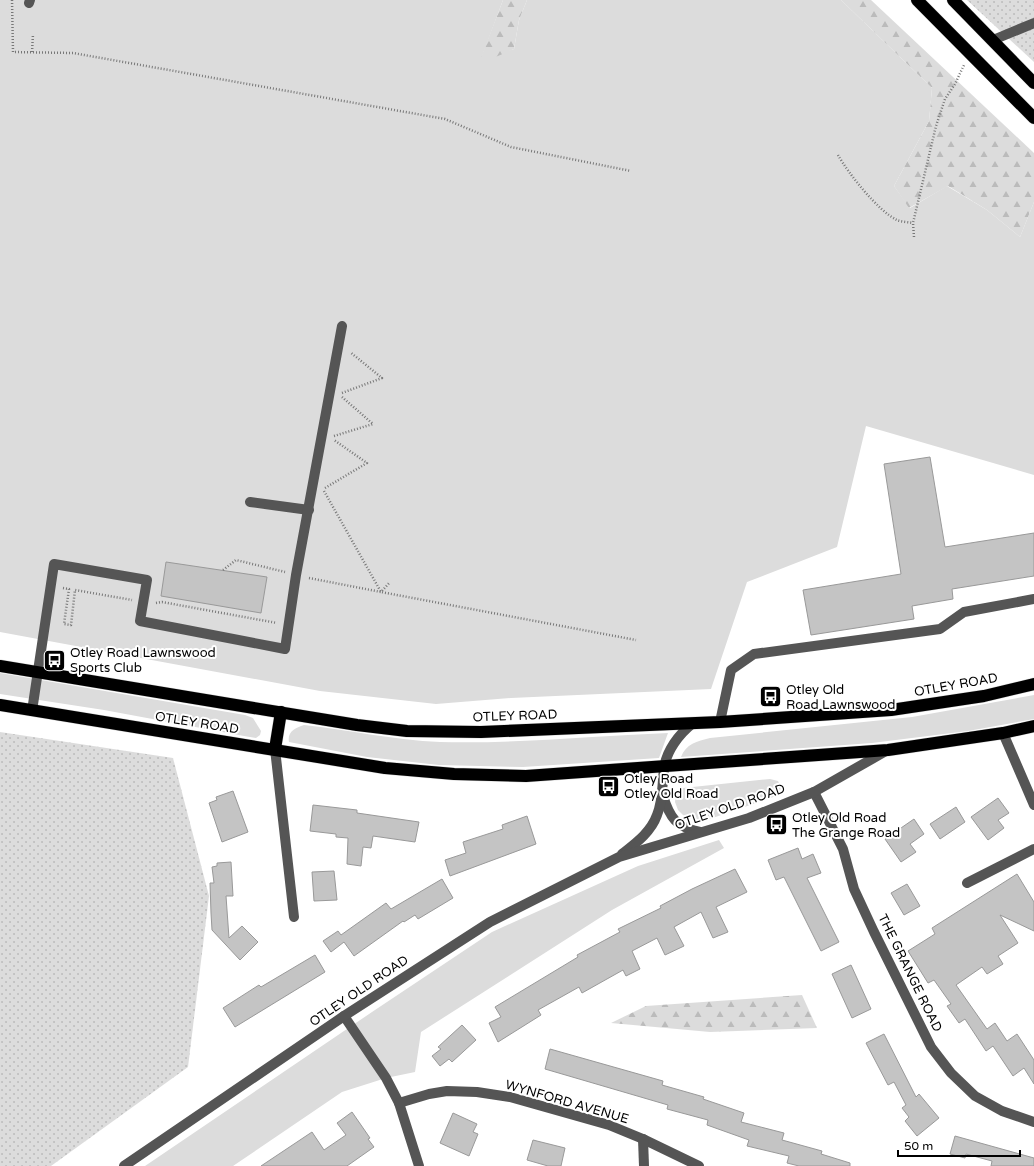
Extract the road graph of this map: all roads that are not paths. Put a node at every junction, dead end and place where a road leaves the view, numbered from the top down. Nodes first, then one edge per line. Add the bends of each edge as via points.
1 (917, 0) edge
2 (953, 0) edge
3 (1034, 23) edge
4 (993, 40) junction
5 (1034, 83) edge
6 (1034, 118) edge
7 (342, 326) dead end
8 (250, 502) dead end
9 (309, 510) junction
10 (1034, 599) edge
11 (0, 666) edge
12 (38, 672) junction
13 (1034, 684) edge
14 (0, 705) edge
15 (32, 711) junction
16 (281, 712) junction
17 (720, 722) junction
18 (693, 723) junction
19 (1034, 726) edge
20 (1003, 733) junction
21 (275, 749) junction
22 (888, 750) junction
23 (664, 767) junction
24 (814, 792) junction
25 (662, 794) junction
26 (1034, 805) edge
27 (702, 832) junction
28 (1034, 849) edge
29 (619, 857) junction
30 (967, 883) dead end
31 (294, 917) dead end
32 (344, 1016) junction
33 (399, 1103) junction
34 (1034, 1122) edge
35 (643, 1139) junction
36 (124, 1166) edge
37 (419, 1166) edge
38 (644, 1166) edge
39 (700, 1166) edge

1 - 6 highway
2 - 4 highway
3 - 4 street
4 - 5 highway
7 - 9 street
8 - 9 street
9 - 12 street via 285,649 140,621 147,580 54,564
10 - 17 street via 964,612 940,629 754,654 731,670
11 - 12 highway, OTLEY ROAD
12 - 15 street
12 - 16 highway, OTLEY ROAD
13 - 17 highway, OTLEY ROAD via 984,696 890,710
14 - 15 highway, OTLEY ROAD
15 - 21 highway, OTLEY ROAD
16 - 18 highway, OTLEY ROAD via 357,725 414,731 481,732
16 - 21 highway
17 - 18 highway, OTLEY ROAD
18 - 23 street, OTLEY OLD ROAD via 675,742
19 - 20 highway, OTLEY ROAD
20 - 22 highway, OTLEY ROAD
20 - 26 street
21 - 23 highway, OTLEY ROAD via 385,768 454,774 526,776
21 - 31 street
22 - 23 highway, OTLEY ROAD
22 - 24 street, OTLEY OLD ROAD
23 - 25 street, OTLEY OLD ROAD
24 - 27 street, OTLEY OLD ROAD via 749,818
24 - 34 street, THE GRANGE ROAD via 843,849 854,889 932,1047 951,1073 975,1096 1002,1111
25 - 27 street via 666,808 676,823 687,829
25 - 29 street, OTLEY OLD ROAD via 657,816 650,829
27 - 29 street, OTLEY OLD ROAD
28 - 30 street
29 - 32 street, OTLEY OLD ROAD via 490,922
32 - 33 street via 386,1078
32 - 36 street, OTLEY OLD ROAD
33 - 35 street, WYNFORD AVENUE via 447,1091 510,1096 609,1125
33 - 37 street
35 - 38 street
35 - 39 street, WYNFORD AVENUE

